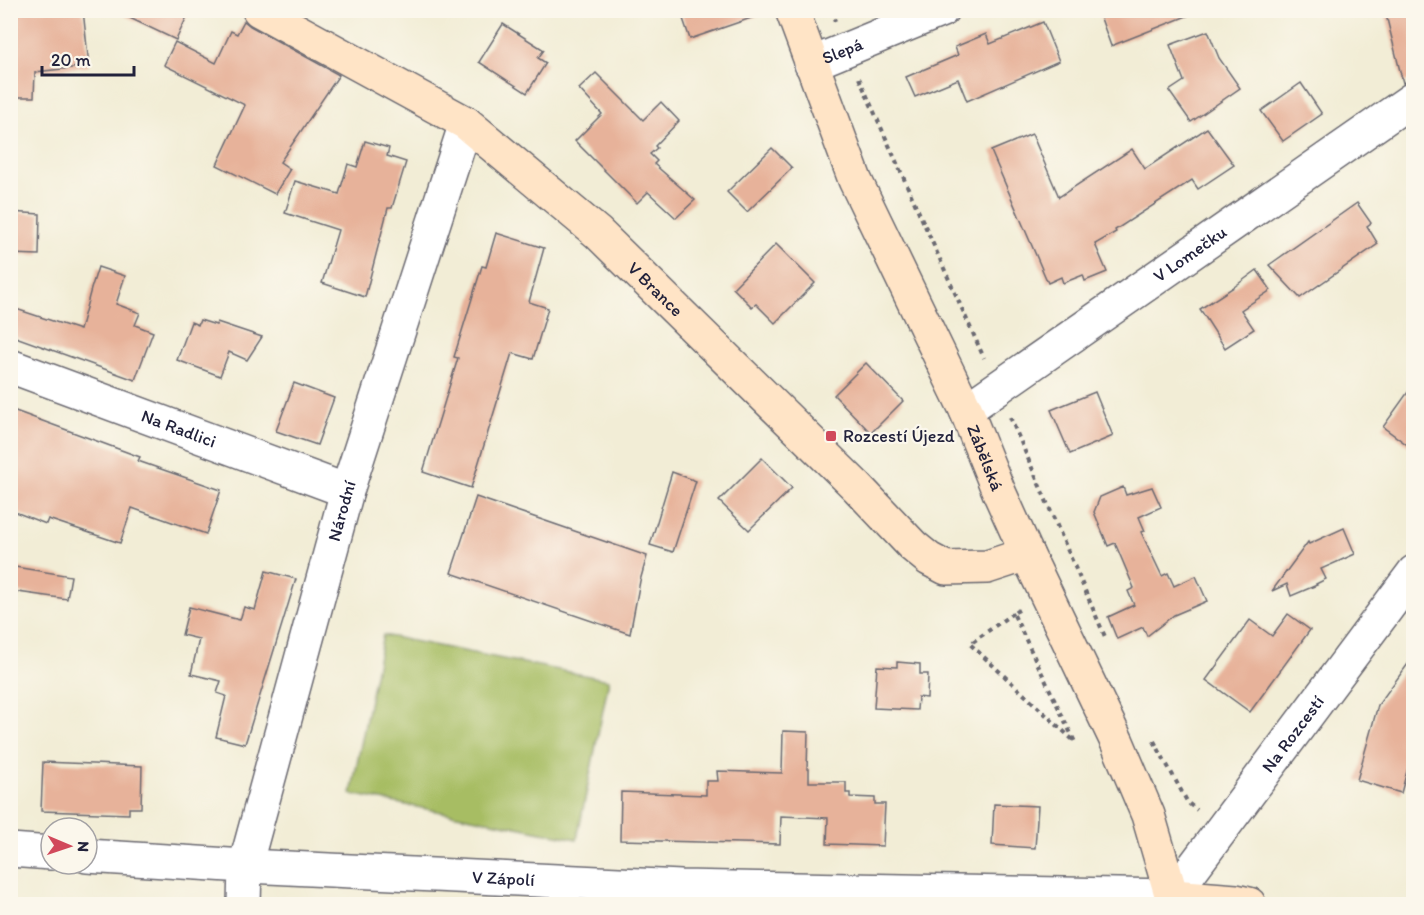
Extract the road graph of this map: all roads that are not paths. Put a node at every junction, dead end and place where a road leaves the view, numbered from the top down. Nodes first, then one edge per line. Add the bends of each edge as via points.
1 (259, 10) edge
2 (792, 10) edge
3 (942, 10) edge
4 (811, 64) junction
5 (1413, 98) edge
6 (466, 123) junction
7 (10, 366) edge
8 (966, 410) junction
9 (347, 491) junction
10 (1027, 554) junction
11 (1413, 572) edge
12 (10, 850) edge
13 (39, 852) edge
14 (99, 856) edge
15 (246, 866) junction
16 (681, 896) edge
17 (1173, 900) edge
18 (244, 904) edge
19 (1249, 904) edge

1 - 6 street, V Brance
2 - 4 street, Zábělská
3 - 4 street, Slepá
4 - 8 street, Zábělská via 855,180
5 - 8 street, V Lomečku
6 - 9 street, Národní
6 - 10 street, V Brance via 598,233 929,560 946,568 987,567
7 - 9 street, Na Radlici
8 - 10 street, Zábělská
9 - 15 street, Národní
10 - 17 street, Zábělská via 1148,815
11 - 17 street, Na Rozcestí
12 - 13 street
14 - 15 street, V Zápolí
15 - 16 street, V Zápolí
15 - 18 street, Národní
16 - 17 street, V Zápolí
17 - 19 street

